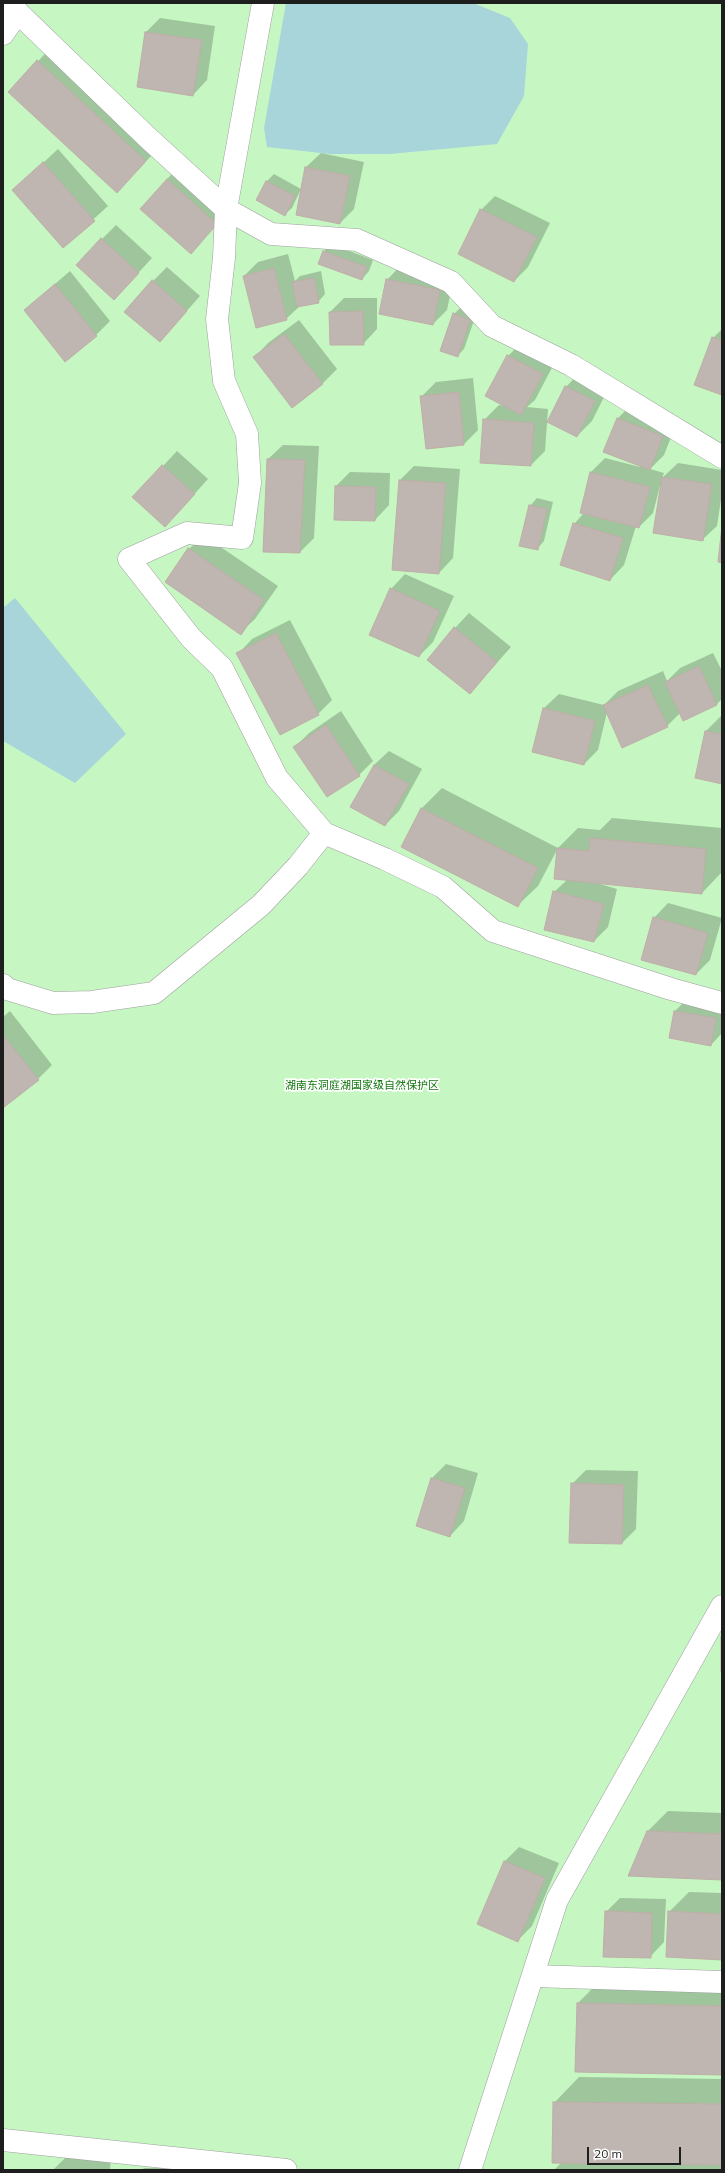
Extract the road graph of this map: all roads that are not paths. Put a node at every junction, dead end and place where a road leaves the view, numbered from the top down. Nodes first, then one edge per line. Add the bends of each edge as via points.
1 (263, 3) edge
2 (13, 8) edge
3 (3, 34) edge
4 (226, 209) junction
5 (722, 457) edge
6 (324, 833) junction
7 (3, 985) edge
8 (722, 1003) edge
9 (722, 1606) edge
10 (533, 1976) junction
11 (722, 1982) edge
12 (3, 2140) edge
13 (286, 2170) edge
14 (470, 2170) edge

1 - 4 street
2 - 3 street
2 - 4 street
4 - 5 street via 270,234 357,240 451,282 492,326 571,365
4 - 6 street via 224,258 217,319 224,381 247,434 250,483 242,538 186,533 129,559 191,638 222,668 277,778
6 - 7 street via 298,866 261,905 154,993 92,1002 54,1003 7,989
6 - 8 street via 385,858 443,887 493,931
9 - 10 street via 557,1900
10 - 11 street
10 - 14 street
12 - 13 street

